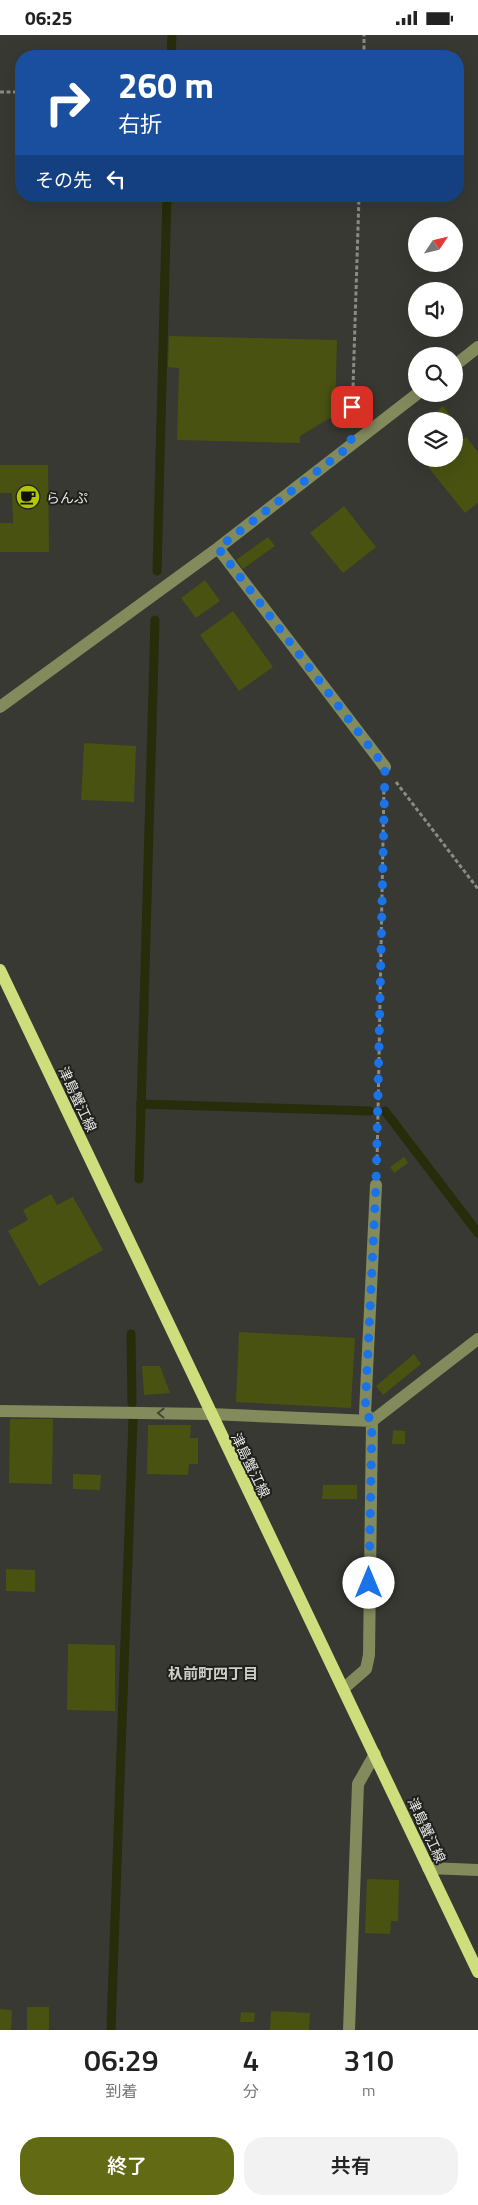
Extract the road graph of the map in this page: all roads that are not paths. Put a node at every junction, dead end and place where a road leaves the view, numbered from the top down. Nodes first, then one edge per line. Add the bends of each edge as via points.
1 (478, 347) edge
2 (463, 358) edge
3 (408, 401) edge
4 (218, 548) junction
5 (0, 707) edge
6 (385, 767) road end
7 (0, 970) edge
8 (376, 1185) road end
9 (478, 1339) edge
10 (0, 1411) edge
11 (210, 1414) junction
12 (372, 1421) junction
13 (344, 1689) junction
14 (375, 1754) junction
15 (428, 1868) junction
16 (478, 1870) edge
17 (478, 1972) edge
18 (349, 2030) edge

1 - 2 street
3 - 4 street
4 - 5 street
4 - 6 street
7 - 11 main road, 津島蟹江線
8 - 12 street via 365,1413
9 - 12 street
11 -> 10 street
11 - 12 street
11 - 13 main road, 津島蟹江線
12 - 13 street via 369,1655 366,1669
13 - 14 main road, 津島蟹江線
14 - 15 main road, 津島蟹江線
14 - 18 street via 358,1784
15 - 16 street
15 - 17 main road, 津島蟹江線

